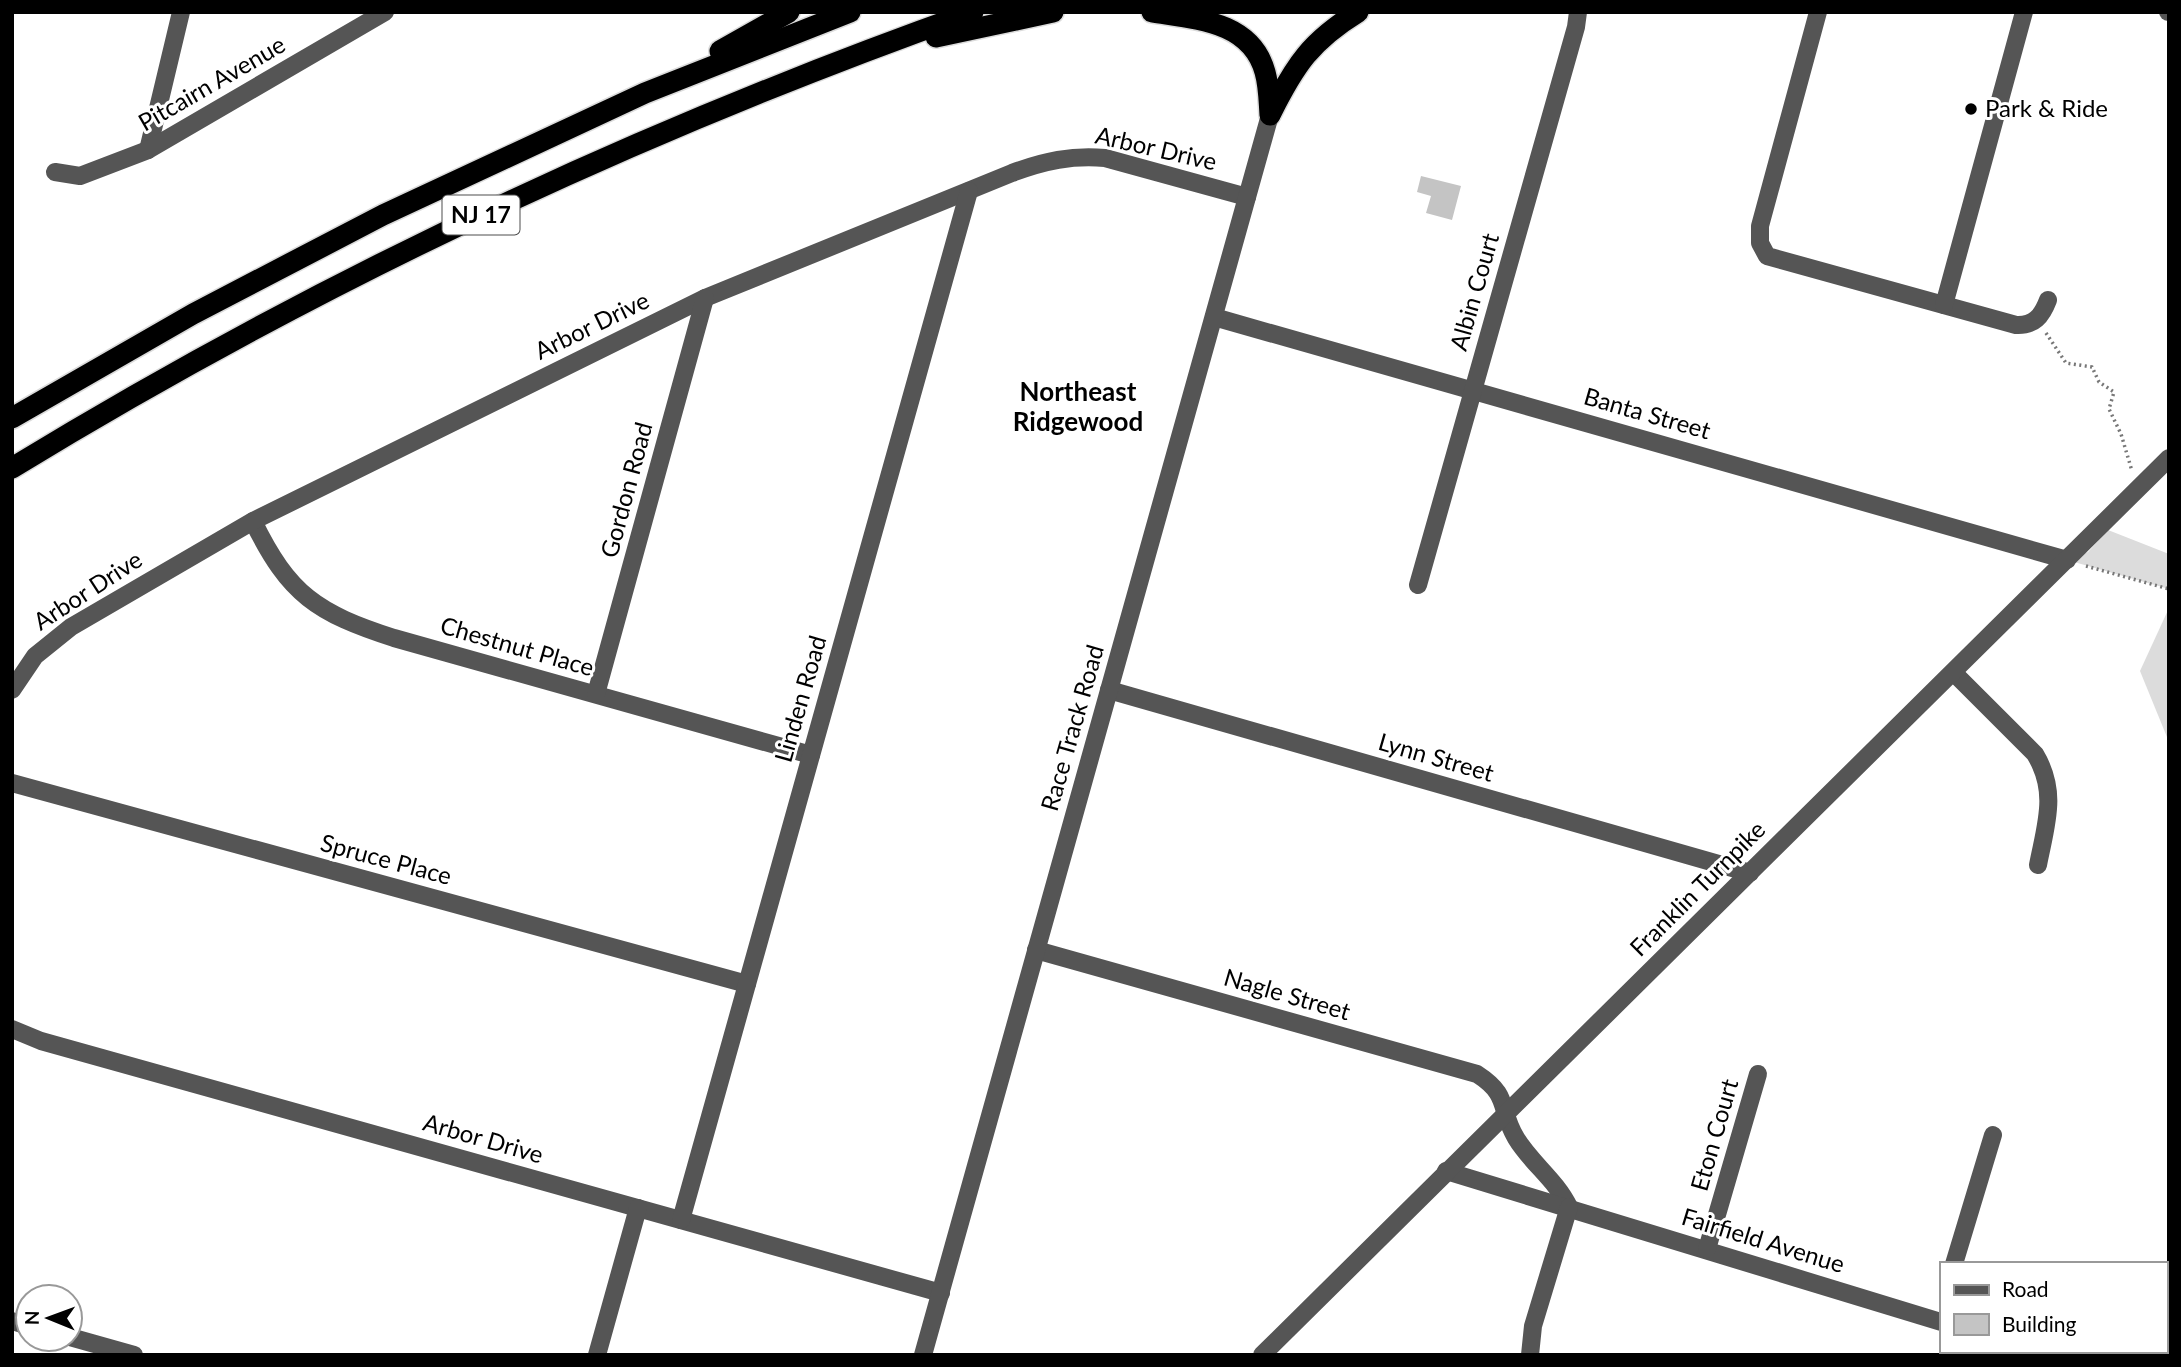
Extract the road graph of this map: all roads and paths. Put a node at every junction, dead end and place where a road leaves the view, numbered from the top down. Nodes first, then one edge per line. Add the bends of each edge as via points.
1 (385, 12) edge
2 (789, 12) edge
3 (850, 12) edge
4 (973, 12) edge
5 (1053, 12) edge
6 (1152, 12) edge
7 (1358, 12) edge
8 (1578, 12) edge
9 (1818, 12) edge
10 (2024, 12) edge
11 (179, 13) edge
12 (859, 54) junction
13 (645, 93) junction
14 (1270, 115) junction
15 (148, 150) junction
16 (55, 172) dead end
17 (969, 191) junction
18 (1247, 197) junction
19 (705, 298) junction
20 (2048, 300) dead end
21 (1944, 305) junction
22 (1214, 317) junction
23 (2037, 320) junction
24 (1473, 390) junction
25 (12, 418) edge
26 (2169, 458) edge
27 (12, 468) edge
28 (2137, 490) junction
29 (253, 521) junction
30 (2067, 560) junction
31 (1418, 585) dead end
32 (2169, 589) edge
33 (1954, 673) junction
34 (12, 690) edge
35 (1110, 690) junction
36 (596, 694) junction
37 (811, 755) junction
38 (12, 783) edge
39 (2038, 865) dead end
40 (1750, 873) junction
41 (1036, 950) junction
42 (747, 984) junction
43 (12, 1029) edge
44 (1758, 1074) dead end
45 (1505, 1112) junction
46 (1993, 1135) dead end
47 (1446, 1171) junction
48 (1569, 1207) junction
49 (638, 1208) junction
50 (681, 1220) junction
51 (1707, 1249) junction
52 (1955, 1262) edge
53 (941, 1293) junction
54 (1940, 1316) edge
55 (84, 1341) edge
56 (134, 1355) edge
57 (597, 1355) edge
58 (923, 1355) edge
59 (1262, 1355) edge
60 (1530, 1355) edge

1 - 15 street, Pitcairn Avenue
2 - 13 highway
3 - 13 highway, NJ 17
4 - 12 highway, NJ 17
5 - 12 highway
6 - 14 highway via 1218,24 1241,36 1264,68
7 - 14 highway via 1306,54
8 - 24 street, Albin Court
9 - 21 street via 1760,226 1762,249 1774,259
10 - 21 street
11 - 15 street
12 - 27 highway, NJ 17 via 627,149 432,238 219,348
13 - 25 highway, NJ 17 via 318,248
14 - 18 street, Race Track Road
15 - 16 street, Pitcairn Avenue via 79,176
17 - 18 street, Arbor Drive via 1033,165 1088,156
17 - 19 street, Arbor Drive
17 - 37 street, Linden Road
18 - 22 street, Race Track Road
19 - 29 street, Arbor Drive
19 - 36 street, Gordon Road
20 - 23 street
21 - 23 street via 2016,325
22 - 24 street, Banta Street
22 - 35 street, Race Track Road
23 - 28 path via 2066,363 2092,366 2099,382 2114,392 2109,409
24 - 30 street, Banta Street
24 - 31 street, Albin Court
26 - 28 street, Franklin Turnpike
28 - 30 street, Franklin Turnpike
29 - 34 street, Arbor Drive via 71,627 35,656
29 - 36 street, Chestnut Place via 293,586 350,623
30 - 32 path
30 - 33 street, Franklin Turnpike
33 - 39 street via 2035,754 2044,769 2049,784 2048,814
33 - 40 street, Franklin Turnpike
35 - 40 street, Lynn Street
35 - 41 street, Race Track Road
36 - 37 street, Chestnut Place
37 - 42 street, Linden Road
38 - 42 street, Spruce Place
40 - 45 street, Franklin Turnpike
41 - 45 street, Nagle Street via 1470,1072 1498,1091
41 - 53 street, Race Track Road
42 - 50 street, Linden Road
43 - 49 street, Arbor Drive via 41,1041
44 - 51 street, Eton Court
45 - 47 street, Franklin Turnpike
45 - 48 street via 1518,1142 1557,1186
46 - 52 street
47 - 48 street, Fairfield Avenue
47 - 59 street, Franklin Turnpike
48 - 51 street, Fairfield Avenue
48 - 60 street via 1533,1326
49 - 50 street, Arbor Drive
49 - 57 street
50 - 53 street, Arbor Drive
51 - 54 street, Fairfield Avenue
53 - 58 street, Race Track Road
55 - 56 street

